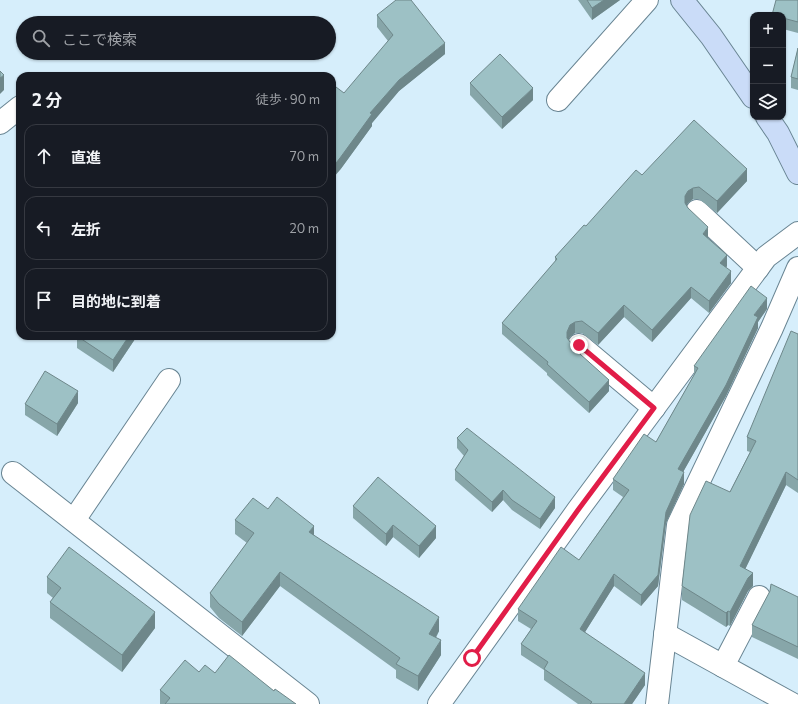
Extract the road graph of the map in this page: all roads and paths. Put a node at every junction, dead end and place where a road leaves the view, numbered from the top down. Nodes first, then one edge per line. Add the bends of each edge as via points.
1 (647, 0) edge
2 (682, 0) edge
3 (750, 93) edge
4 (558, 100) dead end
5 (16, 110) edge
6 (769, 120) edge
7 (0, 123) edge
8 (798, 173) edge
9 (697, 211) dead end
10 (798, 233) edge
11 (758, 268) junction
12 (798, 268) edge
13 (579, 345) dead end
14 (169, 380) dead end
15 (654, 408) junction
16 (13, 473) dead end
17 (74, 520) junction
18 (759, 598) dead end
19 (665, 634) junction
20 (723, 666) junction
21 (308, 704) edge
22 (439, 704) edge
23 (657, 704) edge
24 (792, 704) edge

1 - 4 street
2 - 3 street via 711,36
5 - 7 street
6 - 8 street
9 - 11 street
10 - 11 street via 766,257
11 - 15 street
12 - 19 street via 678,525
13 - 15 street
14 - 17 street
15 - 22 street
16 - 17 street
17 - 21 street
18 - 20 street
19 - 20 street
19 - 23 street
20 - 24 street

